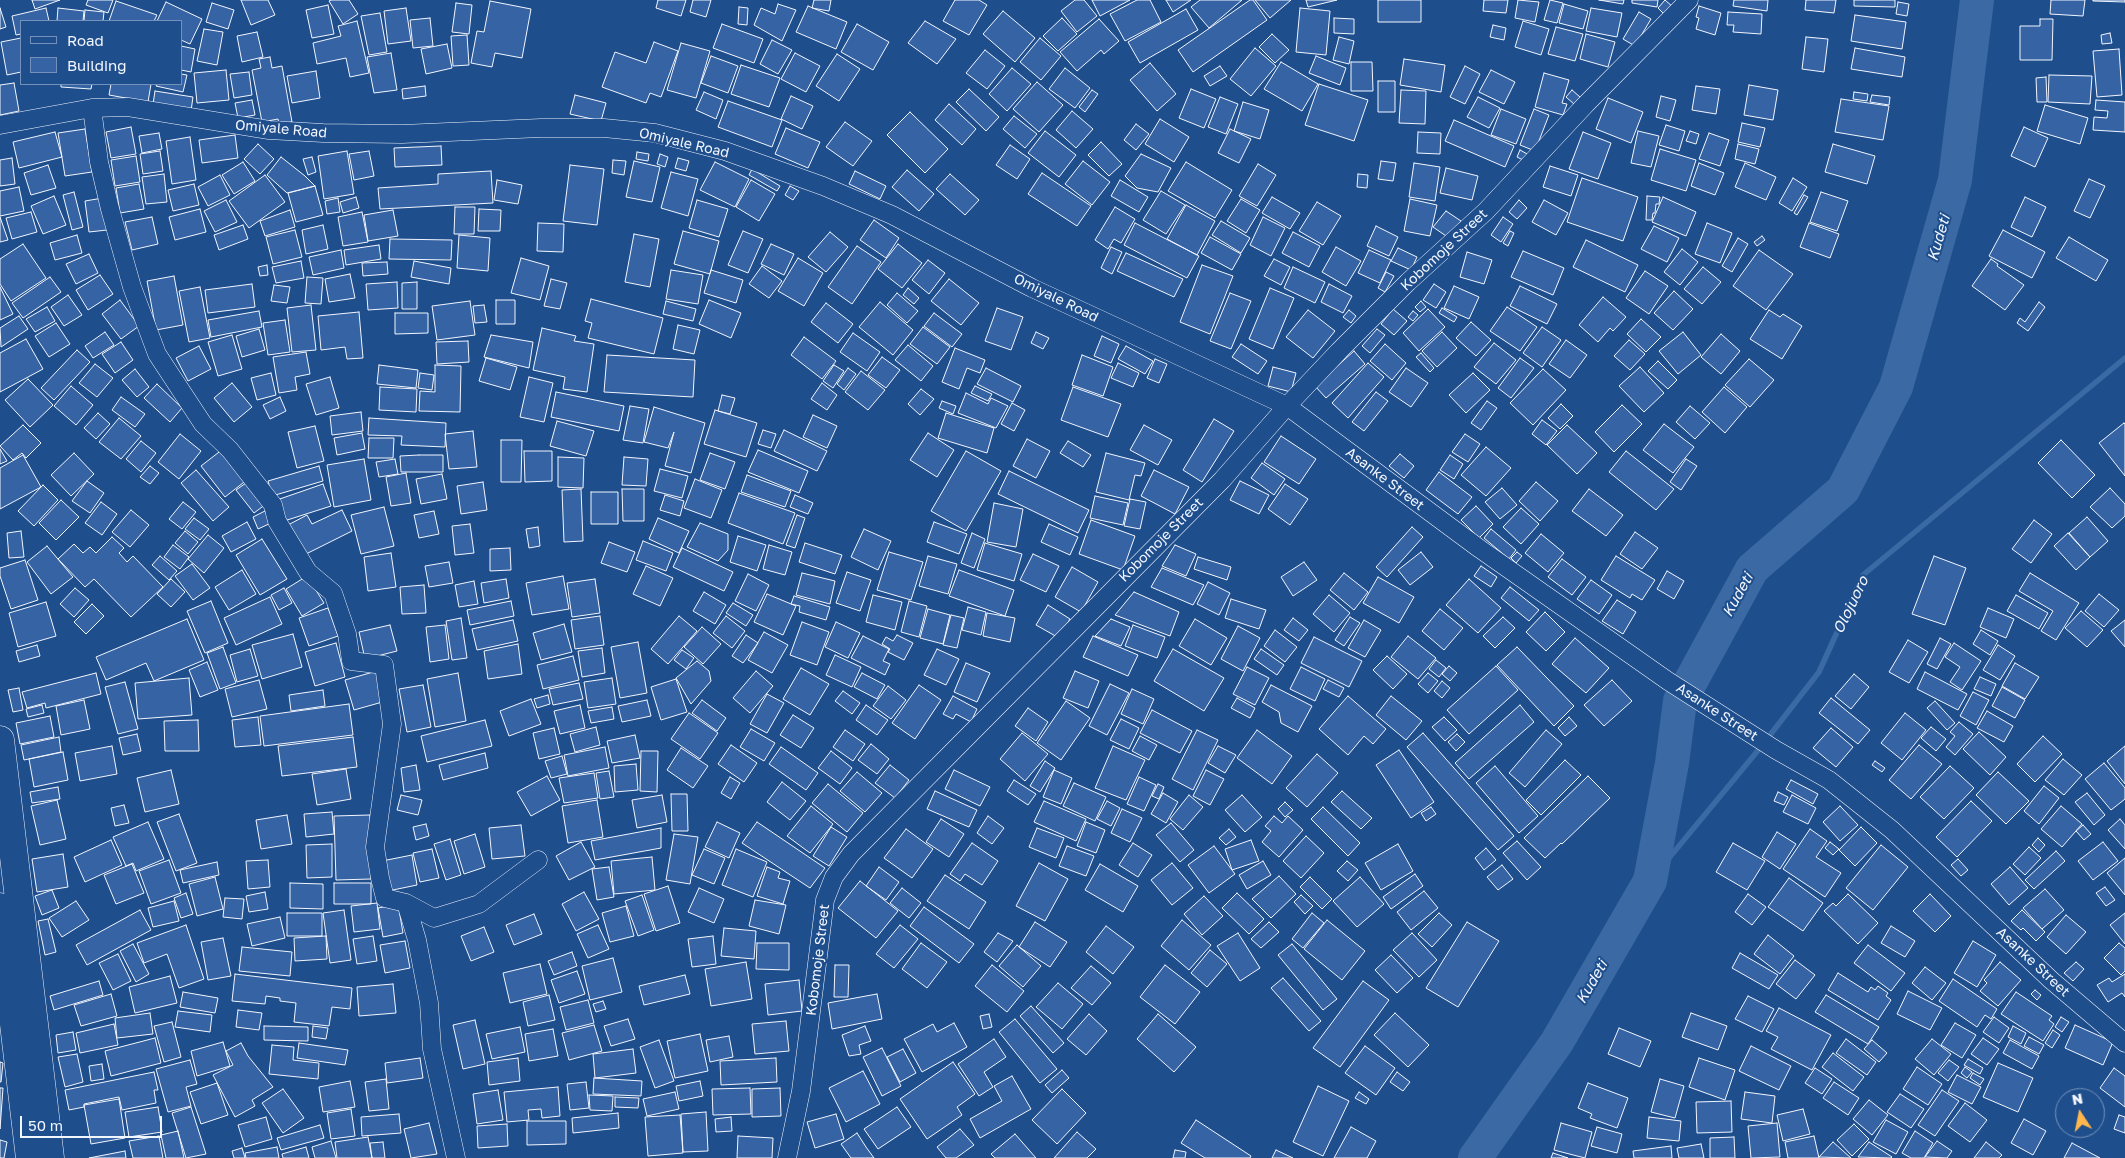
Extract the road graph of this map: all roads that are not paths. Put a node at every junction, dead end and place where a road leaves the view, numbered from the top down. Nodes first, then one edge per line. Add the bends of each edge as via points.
1 (1689, 0) edge
2 (92, 108) junction
3 (0, 125) edge
4 (1287, 406) junction
5 (0, 740) edge
6 (538, 860) dead end
7 (406, 903) junction
8 (0, 907) edge
9 (2125, 1043) edge
10 (30, 1158) edge
11 (50, 1158) edge
12 (456, 1158) edge
13 (787, 1158) edge

1 - 4 street, Kobomoje Street via 1486,211 1408,282
2 - 3 street, Omiyale Road
2 - 4 street, Omiyale Road via 128,107 269,130 323,133 402,134 541,128 604,128 655,133 725,151 892,215 1032,288
2 - 7 street via 99,162 110,209 132,286 158,354 203,424 230,450 273,505 277,521 308,572 333,593 347,634 351,661 384,665 392,724 376,847 386,898
4 - 9 street, Asanke Street via 1480,549 1668,681 1829,780 1892,830 2051,980
4 - 13 street, Kobomoje Street via 1222,480 851,854 834,877 825,900 801,1091
5 - 11 highway
6 - 7 street via 479,904 434,918
7 - 12 street via 417,940 429,1003 432,1048
8 - 10 highway

